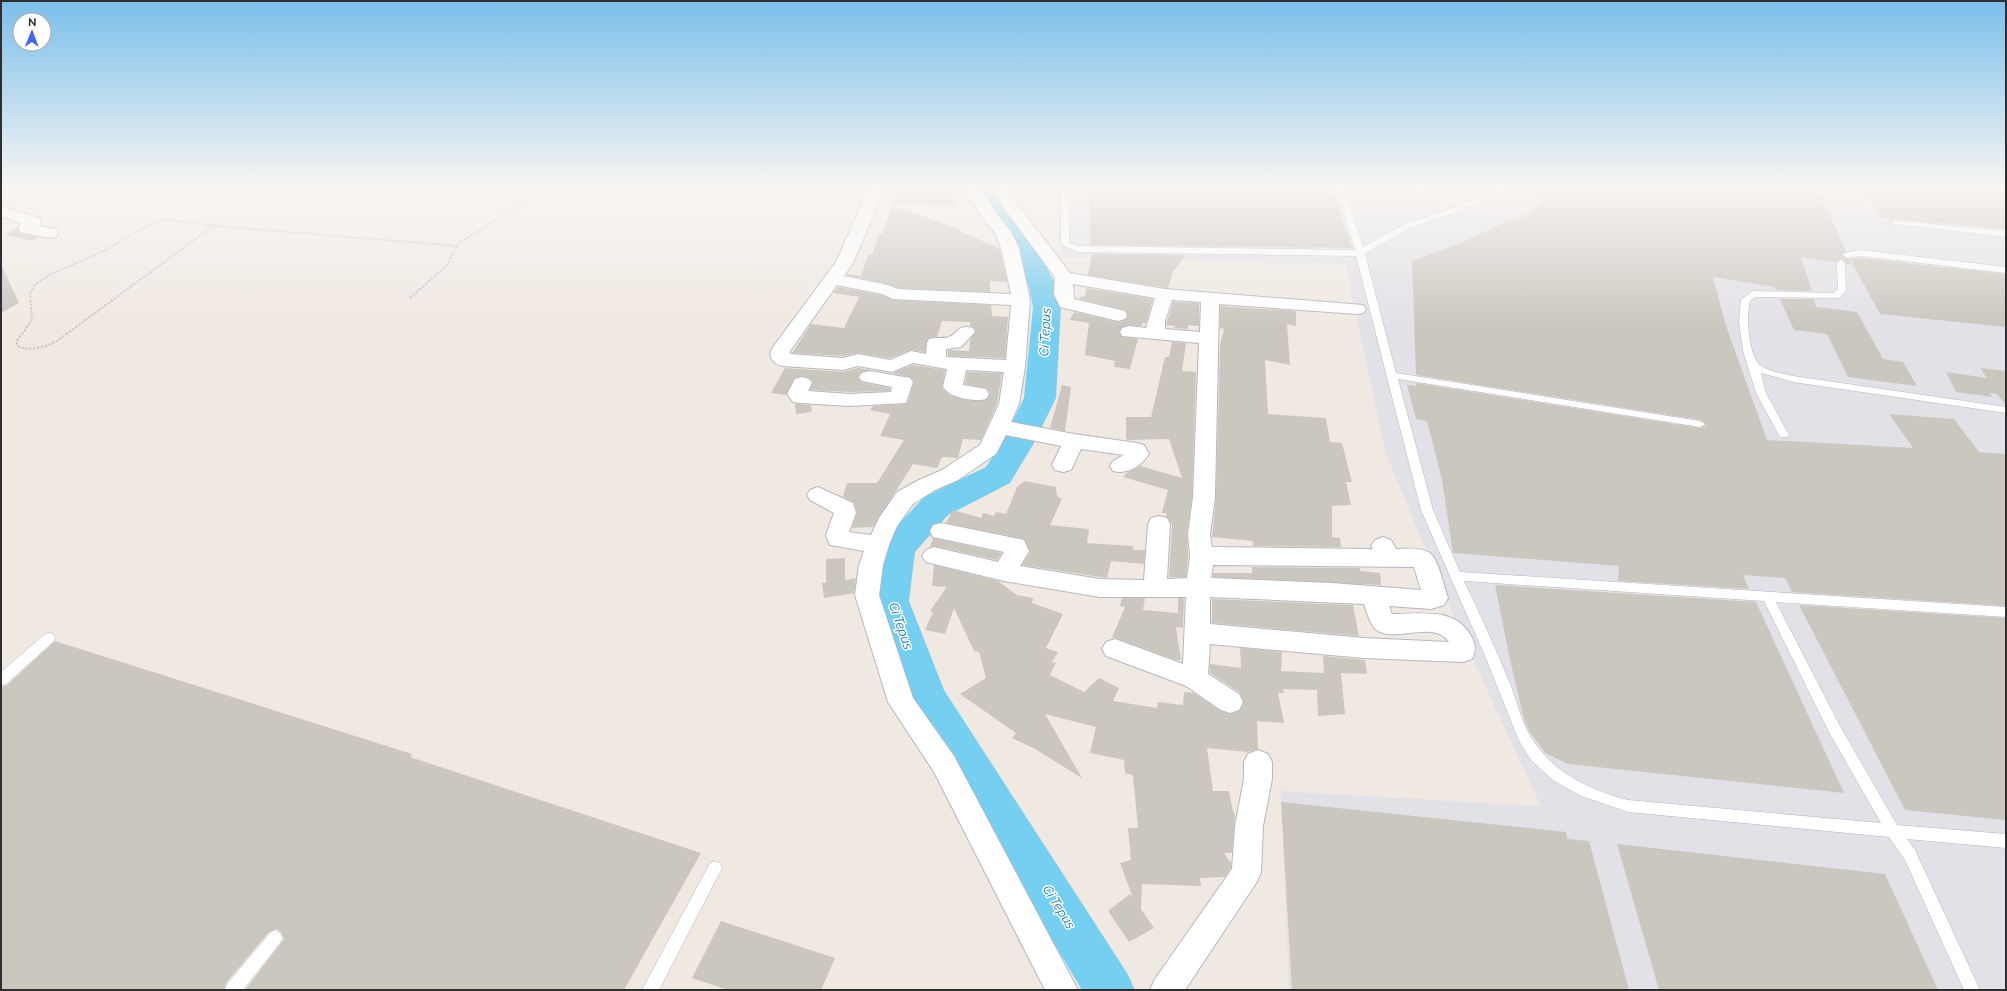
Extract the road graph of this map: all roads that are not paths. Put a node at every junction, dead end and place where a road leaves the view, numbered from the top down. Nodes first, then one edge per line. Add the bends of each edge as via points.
1 (857, 234) edge
2 (1004, 234) edge
3 (1032, 234) edge
4 (1065, 234) edge
5 (1354, 234) edge
6 (1390, 234) edge
7 (1360, 253) junction
8 (1847, 255) dead end
9 (1841, 263) dead end
10 (2006, 270) edge
11 (1064, 278) junction
12 (832, 279) junction
13 (1165, 294) junction
14 (1210, 298) junction
15 (1020, 300) junction
16 (1357, 309) dead end
17 (1118, 315) dead end
18 (966, 332) dead end
19 (1129, 332) dead end
20 (1155, 334) junction
21 (1208, 338) junction
22 (936, 362) junction
23 (847, 363) junction
24 (1753, 363) junction
25 (958, 364) junction
26 (1015, 367) junction
27 (1392, 375) junction
28 (802, 383) dead end
29 (979, 394) dead end
30 (2006, 410) edge
31 (1700, 424) dead end
32 (1006, 427) junction
33 (1784, 435) dead end
34 (1074, 440) junction
35 (1062, 465) dead end
36 (1121, 466) dead end
37 (818, 495) dead end
38 (1159, 524) dead end
39 (941, 531) dead end
40 (878, 545) junction
41 (934, 556) dead end
42 (1202, 556) junction
43 (1004, 572) junction
44 (1456, 576) junction
45 (1198, 587) junction
46 (1155, 589) junction
47 (1374, 595) junction
48 (1768, 596) junction
49 (2006, 612) edge
50 (1198, 633) junction
51 (49, 638) dead end
52 (1115, 649) dead end
53 (1196, 679) junction
54 (1, 680) edge
55 (1230, 702) dead end
56 (1258, 762) dead end
57 (1893, 831) junction
58 (2006, 841) edge
59 (715, 868) dead end
60 (275, 938) dead end
61 (233, 990) edge
62 (650, 990) edge
63 (1062, 990) edge
64 (1166, 990) edge
65 (1972, 990) edge

1 - 12 street via 844,263
2 - 15 street via 1010,248
3 - 11 street
4 - 7 lane via 1065,244 1078,249
5 - 7 lane
6 - 7 lane
7 - 27 lane
8 - 10 lane via 1861,253
9 - 24 lane via 1842,290 1836,296 1753,294 1746,300 1743,314 1748,351
11 - 13 street
11 - 17 street via 1063,294 1066,303
12 - 15 street via 888,290 893,294
12 - 23 street via 779,355 782,360
13 - 14 street
13 - 20 street via 1156,321
14 - 16 street
14 - 21 street
15 - 26 street
18 - 22 street via 954,343 936,343
19 - 20 street
20 - 21 street
21 - 42 street via 1204,497 1199,534
22 - 23 street via 911,356 892,366 858,360
22 - 25 street
23 - 28 street via 864,376 901,381 903,383 899,398 849,400 800,397 797,394
24 - 30 lane via 1771,374 1793,379
24 - 33 lane via 1761,393
25 - 26 street
25 - 29 street via 954,387
26 - 32 street
27 - 31 lane
27 - 44 lane via 1427,510
32 - 34 street
32 - 40 street via 989,449 950,475 905,498 887,524
34 - 35 street
34 - 36 street via 1137,450 1138,454
37 - 40 street via 845,509 838,538
38 - 46 street
39 - 43 street via 1016,546 1017,551
40 - 63 street via 871,565 867,596 900,702 944,764
41 - 43 street
42 - 45 street
42 - 47 street via 1386,552 1420,558 1424,561 1436,598 1431,600
43 - 46 street via 1100,588
44 - 48 lane
44 - 57 lane via 1527,742 1535,754 1557,774 1584,792 1611,803 1628,806
45 - 46 street
45 - 47 street
45 - 50 street
47 - 50 street via 1380,616 1386,624 1436,622 1450,626 1462,642 1463,652 1324,646 1287,640
48 - 49 lane
48 - 57 lane via 1835,730
50 - 53 street
51 - 54 lane
52 - 53 street
53 - 55 street
56 - 64 street via 1246,873
57 - 58 lane
57 - 65 lane via 1910,855
59 - 62 lane
60 - 61 lane

